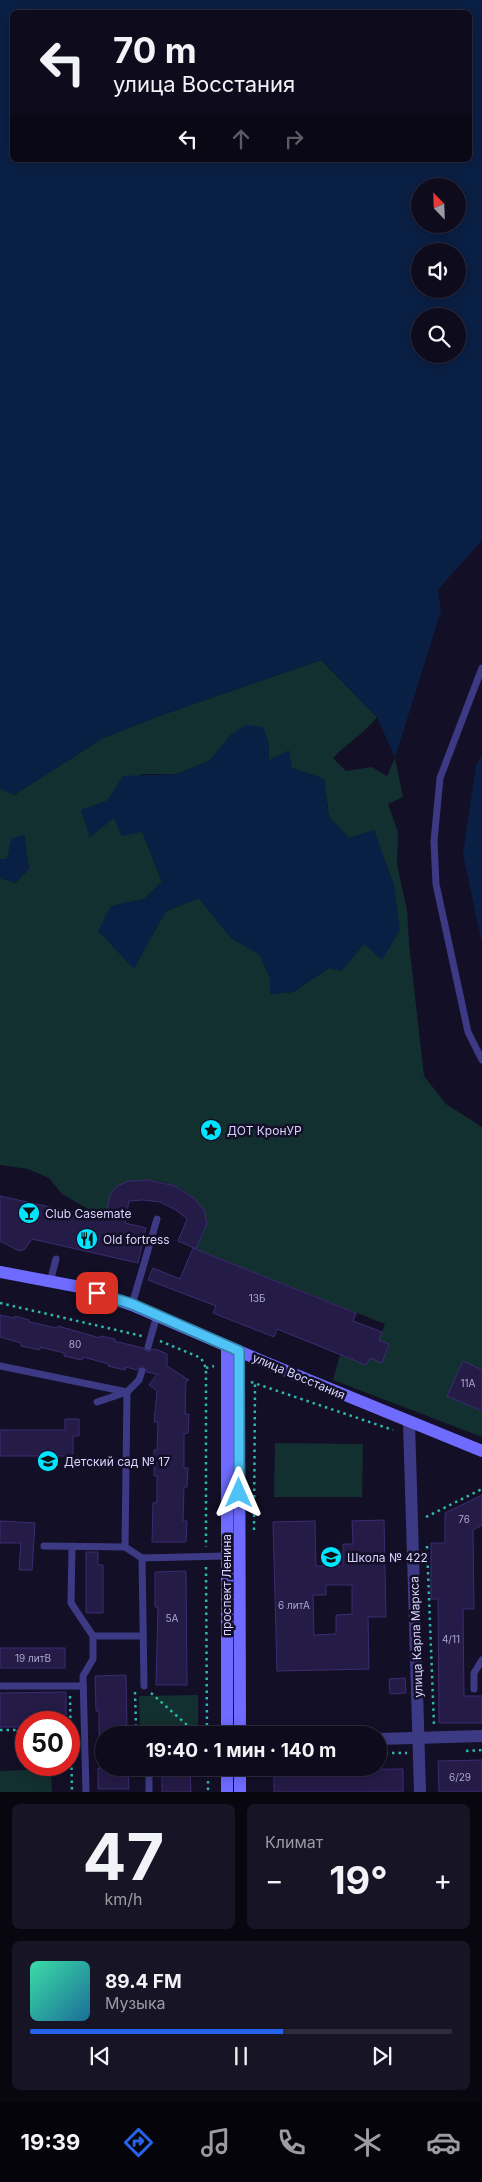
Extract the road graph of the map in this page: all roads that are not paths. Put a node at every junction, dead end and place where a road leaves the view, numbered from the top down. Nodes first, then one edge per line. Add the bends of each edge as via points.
1 (482, 668) edge
2 (482, 1060) edge
3 (157, 1219) dead end
4 (56, 1259) dead end
5 (0, 1272) edge
6 (50, 1282) junction
7 (132, 1304) junction
8 (157, 1315) junction
9 (148, 1347) dead end
10 (233, 1349) junction
11 (0, 1366) edge
12 (142, 1371) dead end
13 (127, 1392) junction
14 (97, 1402) dead end
15 (409, 1422) junction
16 (482, 1451) edge
17 (44, 1546) dead end
18 (72, 1546) junction
19 (124, 1547) junction
20 (226, 1556) junction
21 (142, 1558) junction
22 (94, 1636) junction
23 (143, 1636) junction
24 (482, 1660) edge
25 (0, 1686) edge
26 (83, 1686) junction
27 (144, 1686) road end
28 (474, 1689) dead end
29 (227, 1726) edge
30 (240, 1726) edge
31 (387, 1735) edge
32 (482, 1736) edge
33 (420, 1738) junction
34 (149, 1776) edge
35 (227, 1776) edge
36 (240, 1776) edge
37 (86, 1792) edge
38 (149, 1792) edge
39 (227, 1792) edge
40 (240, 1792) edge
41 (420, 1792) edge

1 - 2 lane via 440,778 434,841 436,884 468,1032
3 - 7 lane
4 - 6 lane
5 - 6 main road, улица Восстания
6 - 7 main road, улица Восстания via 80,1287
7 - 8 main road, улица Восстания
8 - 9 lane
8 - 10 main road, улица Восстания
10 - 15 main road, улица Восстания
10 - 20 main road, проспект Ленина
10 - 30 main road, проспект Ленина
11 - 13 lane
12 - 13 lane via 139,1380
13 - 14 lane
13 - 19 lane
15 - 16 main road, улица Восстания
15 - 33 street, улица Карла Маркса
17 - 18 lane
18 - 19 lane
18 - 22 lane via 71,1603
19 - 21 lane
20 - 21 lane
20 - 29 main road, проспект Ленина
21 - 23 lane
22 - 23 lane
22 - 26 lane via 94,1659 82,1676
23 - 27 lane
24 - 28 lane via 474,1673
25 - 26 lane
26 - 37 lane
31 - 33 street
32 - 33 street
33 - 41 street, улица Карла Маркса
34 - 38 lane
35 - 39 main road
36 - 40 main road

